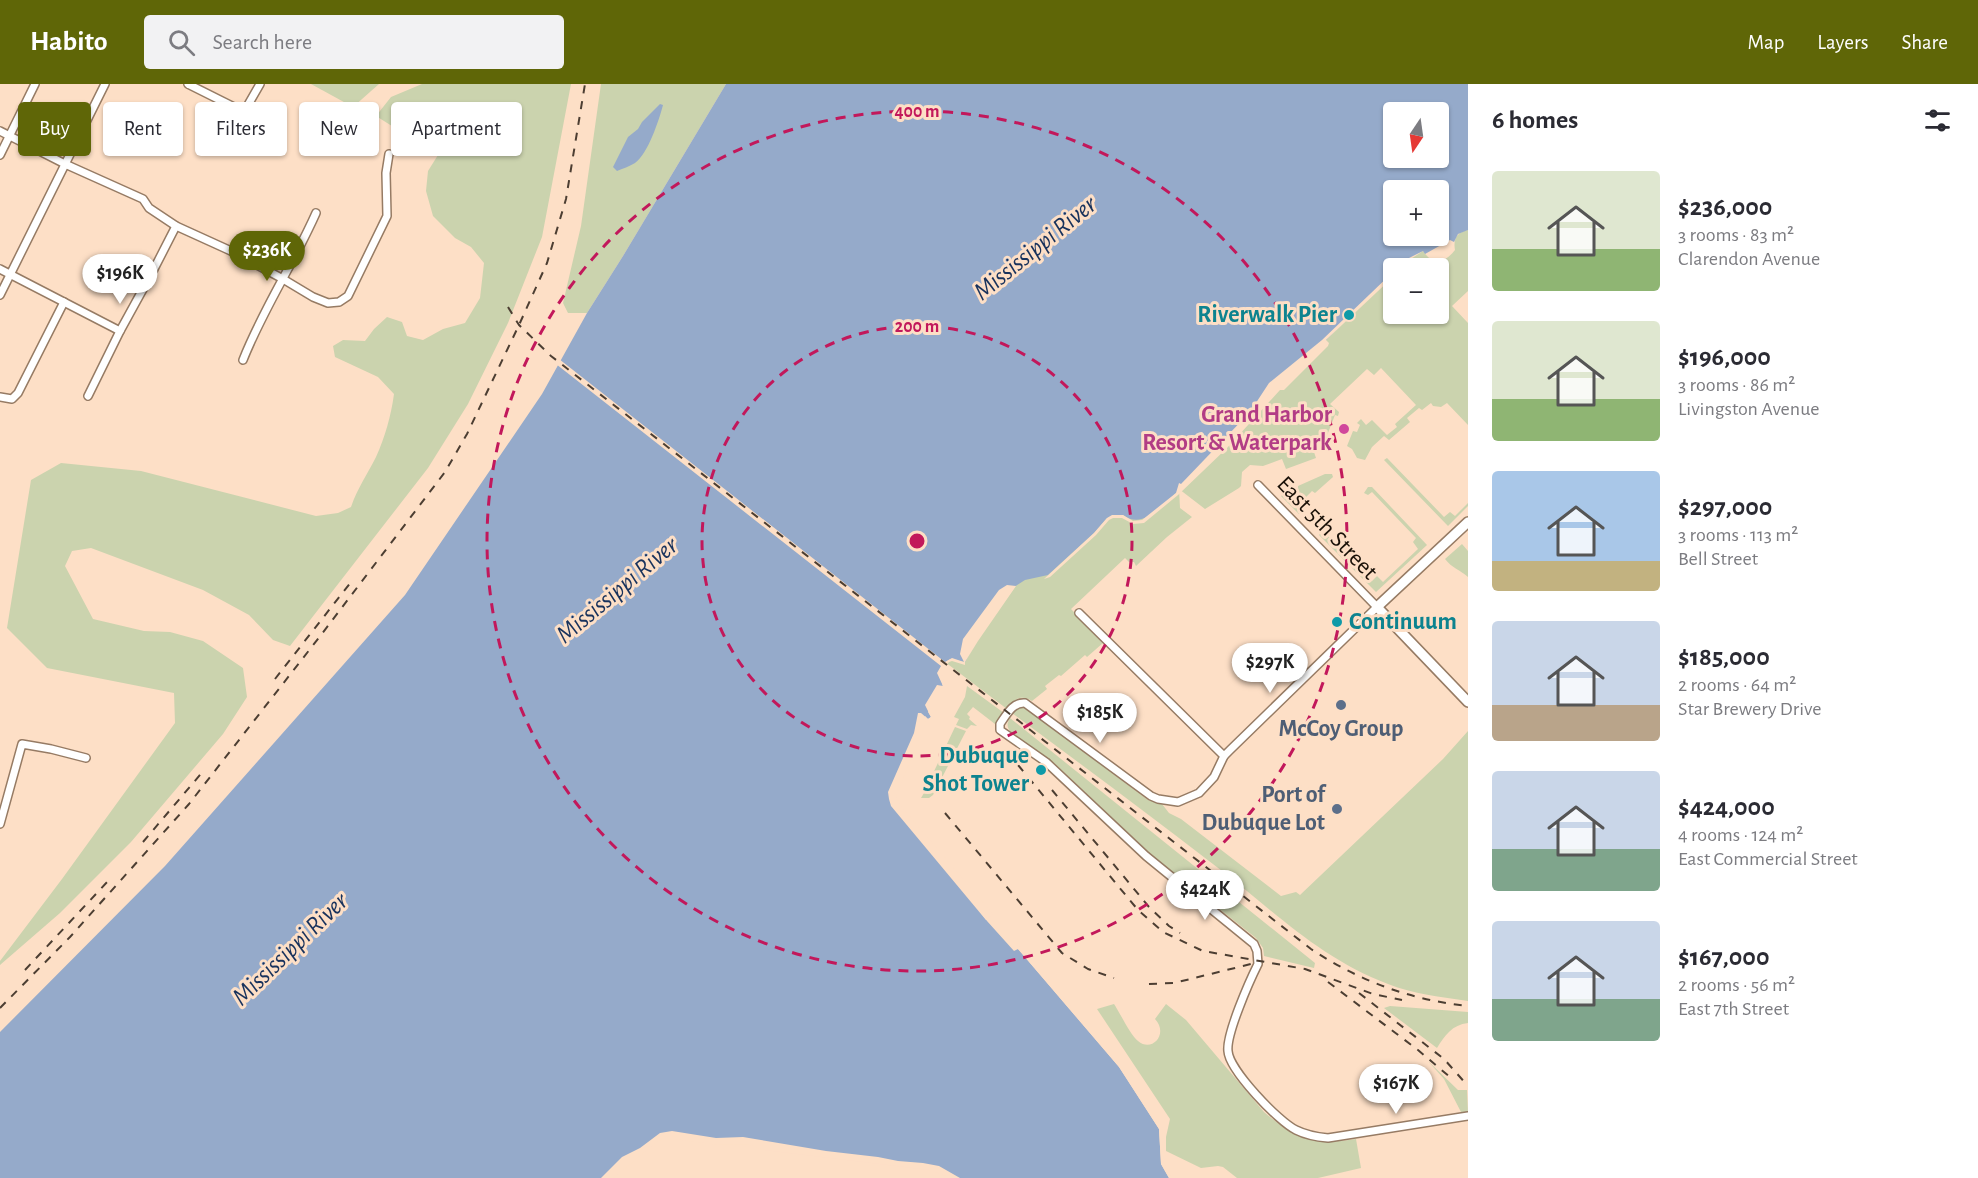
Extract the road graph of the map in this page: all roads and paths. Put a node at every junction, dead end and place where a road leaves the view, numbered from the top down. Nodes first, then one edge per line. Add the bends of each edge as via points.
1 (35, 84) edge
2 (105, 84) edge
3 (260, 84) edge
4 (193, 85) edge
5 (225, 102) edge
6 (250, 102) edge
7 (0, 131) edge
8 (9, 136) junction
9 (389, 154) dead end
10 (0, 155) edge
11 (65, 164) junction
12 (316, 213) dead end
13 (176, 226) junction
14 (0, 269) edge
15 (10, 274) junction
16 (283, 279) junction
17 (0, 295) edge
18 (64, 302) junction
19 (120, 331) junction
20 (243, 360) dead end
21 (88, 396) dead end
22 (0, 397) edge
23 (1258, 485) dead end
24 (1468, 522) edge
25 (1377, 608) junction
26 (1079, 613) dead end
27 (1468, 702) edge
28 (1224, 756) junction
29 (86, 758) dead end
30 (1, 815) edge
31 (0, 824) edge
32 (1468, 1116) edge

1 - 8 street
2 - 11 street
3 - 6 street
4 - 5 street
7 - 8 street
8 - 10 street
8 - 11 street
9 - 16 street via 387,216 345,300 328,303
11 - 13 street via 143,199 149,208
11 - 15 street
12 - 16 street
13 - 16 street
13 - 19 street
14 - 15 street
15 - 17 street
15 - 18 street
16 - 20 street
18 - 19 street
18 - 22 street via 15,397
19 - 21 street
23 - 25 street, East 5th Street
24 - 25 street
25 - 27 street, East 5th Street
25 - 28 street
26 - 28 street
28 - 32 street via 1209,783 1194,796 1179,802 1162,800 1151,796 1029,704 1015,705 1000,724 1003,733 1046,762 1146,856 1254,944 1258,964 1229,1037 1227,1053 1266,1106 1285,1124 1308,1135 1328,1138
29 - 30 street via 22,744
30 - 31 street

